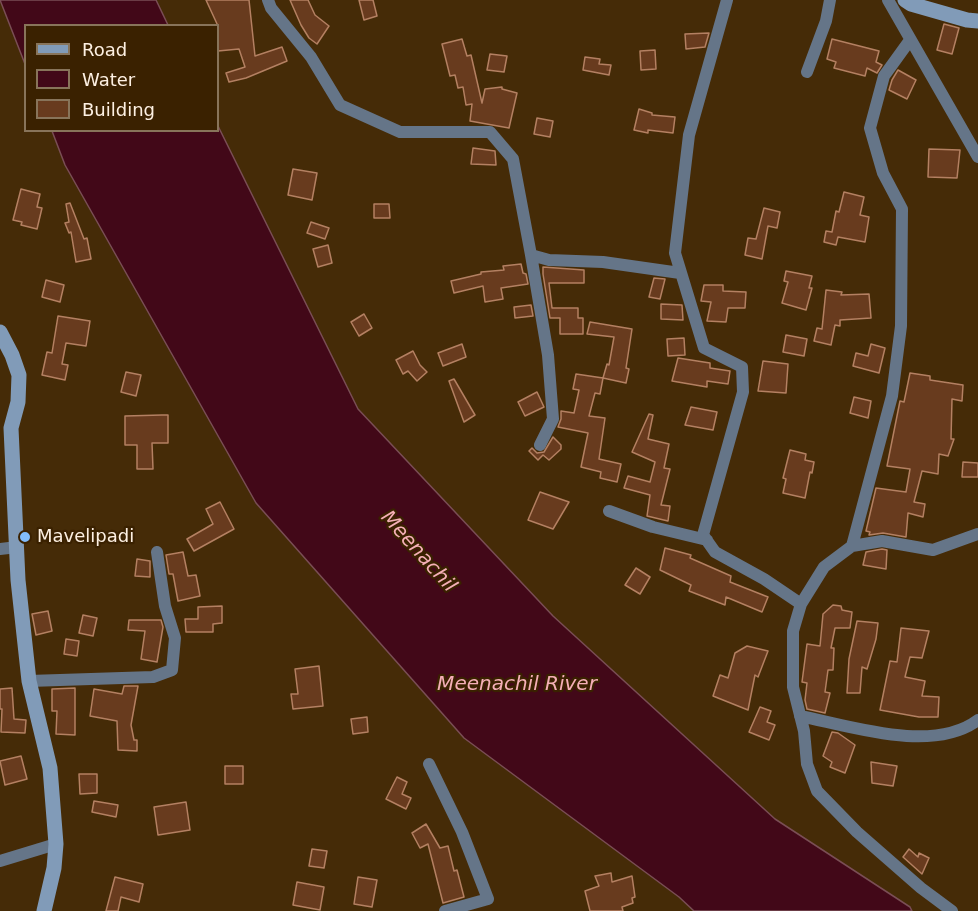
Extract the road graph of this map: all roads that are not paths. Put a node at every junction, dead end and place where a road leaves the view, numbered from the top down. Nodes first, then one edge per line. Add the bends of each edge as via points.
1 (268, 0) edge
2 (727, 0) edge
3 (830, 0) edge
4 (888, 0) edge
5 (904, 0) edge
6 (978, 21) edge
7 (910, 40) junction
8 (807, 72) dead end
9 (978, 158) edge
10 (531, 255) junction
11 (681, 273) junction
12 (0, 332) edge
13 (5, 429) edge
14 (540, 445) dead end
15 (609, 511) dead end
16 (978, 534) edge
17 (707, 540) junction
18 (852, 546) junction
19 (17, 547) junction
20 (0, 549) edge
21 (157, 552) dead end
22 (801, 604) junction
23 (29, 681) junction
24 (800, 716) junction
25 (978, 720) edge
26 (429, 764) dead end
27 (56, 844) junction
28 (0, 861) edge
29 (491, 905) edge
30 (44, 911) edge
31 (445, 911) edge
32 (952, 911) edge

1 - 10 street via 311,57 340,105 400,132 490,132 513,159
2 - 11 street via 689,135 675,253
3 - 8 street
4 - 7 street
5 - 6 main road
7 - 9 street
7 - 18 street via 884,76 870,128 883,172 902,209 901,326 892,396
10 - 11 street
10 - 14 street via 548,355 553,419
11 - 17 street via 704,348 742,367 743,392 705,525 703,534
12 - 13 main road via 19,375 18,402
13 - 19 main road
15 - 17 street
16 - 18 street via 933,550 882,541
17 - 22 street via 715,552
18 - 22 street via 824,567
19 - 20 street
19 - 23 main road
21 - 23 street via 165,606 175,638 172,670 153,677
22 - 24 street via 793,631 793,687
23 - 27 main road via 50,768
24 - 25 street via 927,737 952,732
24 - 32 street via 807,764 817,791 857,832
26 - 29 street
27 - 28 street
27 - 30 main road
29 - 31 street

